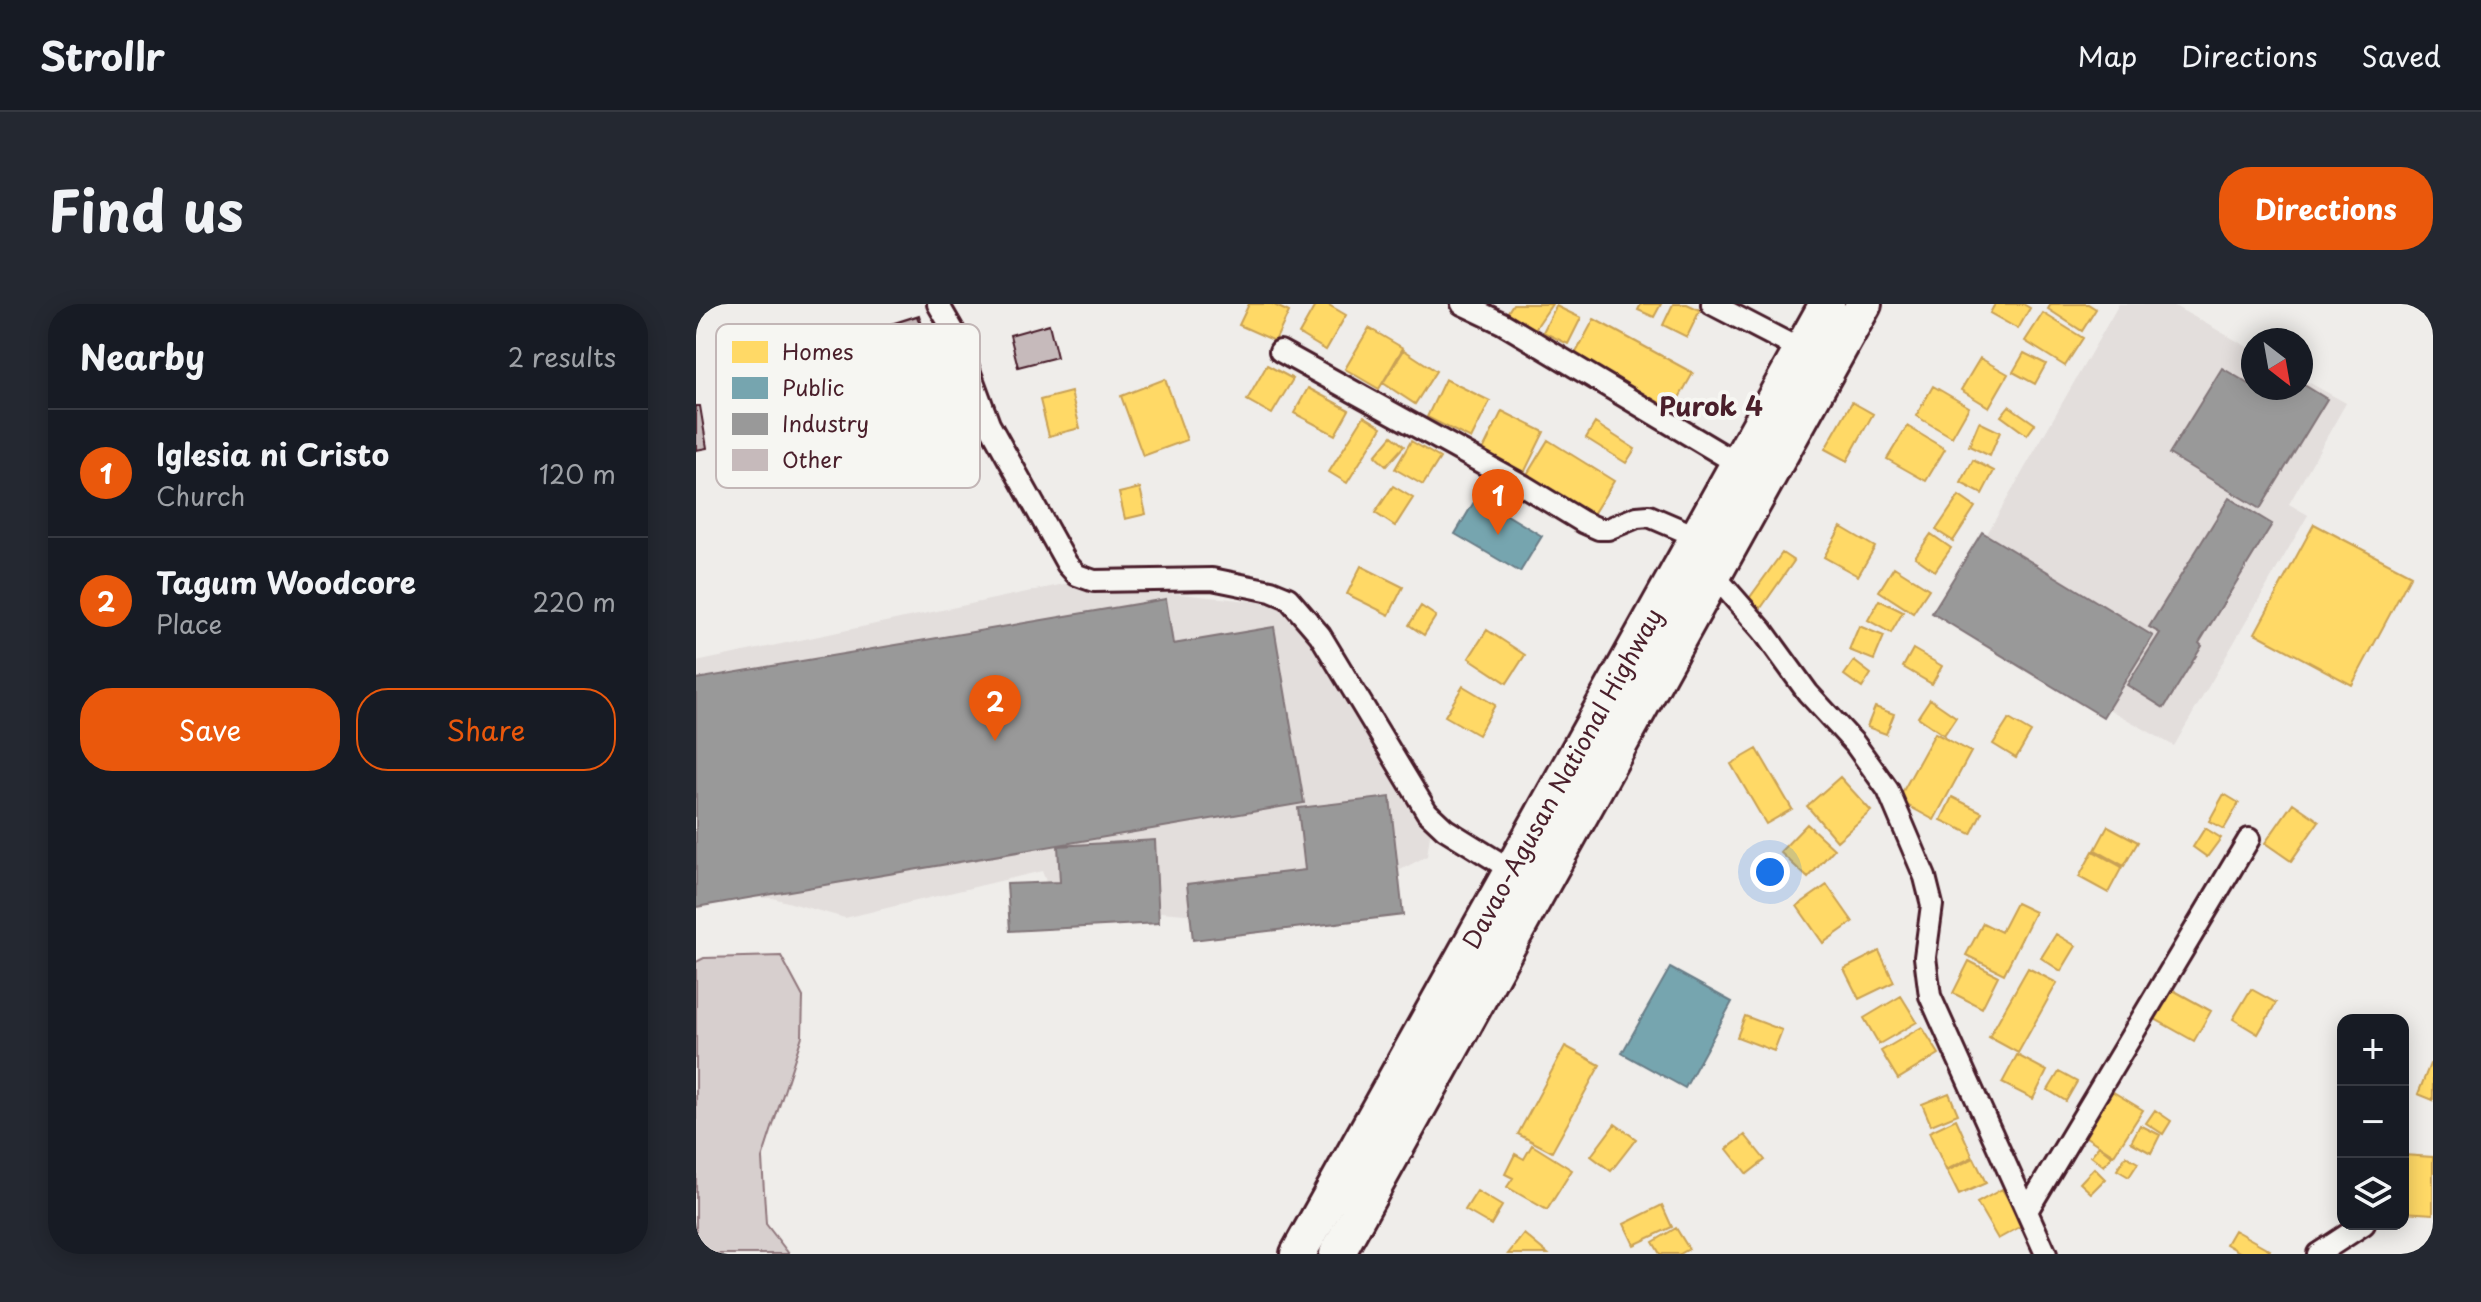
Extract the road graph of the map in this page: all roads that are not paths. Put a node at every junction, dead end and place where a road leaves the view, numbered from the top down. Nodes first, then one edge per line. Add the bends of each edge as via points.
1 (938, 304) edge
2 (1462, 304) edge
3 (1712, 304) edge
4 (1827, 304) edge
5 (1864, 304) edge
6 (950, 324) edge
7 (1801, 350) junction
8 (1280, 351) dead end
9 (980, 400) edge
10 (1738, 464) junction
11 (1698, 537) junction
12 (1715, 576) junction
13 (2249, 839) dead end
14 (1512, 871) junction
15 (1542, 887) junction
16 (2027, 1211) junction
17 (2355, 1230) edge
18 (2038, 1251) edge
19 (1298, 1254) edge
20 (1337, 1254) edge
21 (2318, 1254) edge

1 - 6 street
2 - 10 street
3 - 7 street
4 - 7 highway, Davao-Agusan National Highway
5 - 12 highway, Davao-Agusan National Highway
7 - 10 highway, Davao-Agusan National Highway
8 - 11 street via 1583,522 1608,529 1649,516
9 - 14 street via 1077,575 1094,581 1212,579 1288,598 1320,635 1427,812
10 - 11 highway, Davao-Agusan National Highway
11 - 14 highway, Davao-Agusan National Highway
12 - 15 highway, Davao-Agusan National Highway
12 - 16 street via 1888,790 1932,905 1925,957 1930,996
13 - 16 street
14 - 15 street
14 - 19 highway, Davao-Agusan National Highway
15 - 20 highway, Davao-Agusan National Highway
16 - 18 street
17 - 21 street

